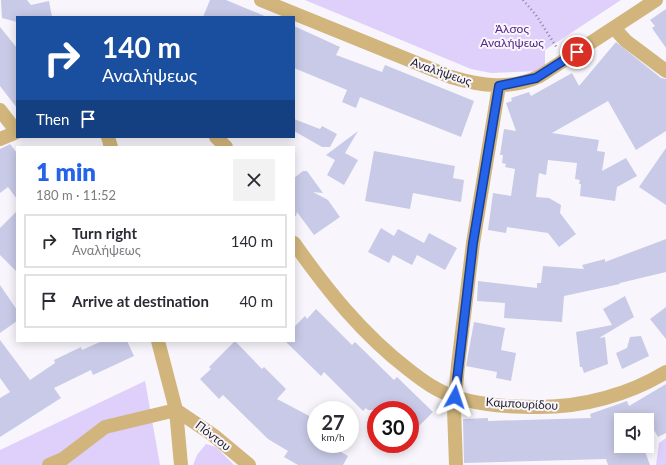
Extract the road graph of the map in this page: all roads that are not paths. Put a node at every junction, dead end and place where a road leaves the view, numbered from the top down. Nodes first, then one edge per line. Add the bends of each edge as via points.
1 (261, 0) edge
2 (656, 0) edge
3 (614, 28) junction
4 (666, 71) edge
5 (499, 86) junction
6 (0, 110) edge
7 (16, 131) edge
8 (16, 132) edge
9 (217, 138) edge
10 (0, 139) edge
11 (225, 146) edge
12 (295, 244) edge
13 (158, 342) edge
14 (666, 372) edge
15 (455, 397) junction
16 (176, 410) junction
17 (49, 465) edge
18 (181, 465) edge
19 (249, 465) edge
20 (456, 465) edge

1 - 5 street, Αναλήψεως via 451,77 474,84
2 - 3 street, Αναλήψεως
3 - 4 street via 626,41
3 - 5 street, Αναλήψεως via 536,78
5 - 15 street via 473,243
6 - 7 street
8 - 10 street
9 - 11 street
12 - 15 street, Καμπουρίδου via 334,298 367,334 412,372
13 - 16 street, Πόντου
14 - 15 street, Καμπουρίδου via 619,393 565,406 510,406
15 - 20 street
16 - 17 street via 105,427 63,459
16 - 18 street, Πόντου
16 - 19 street, Πόντου via 213,435

